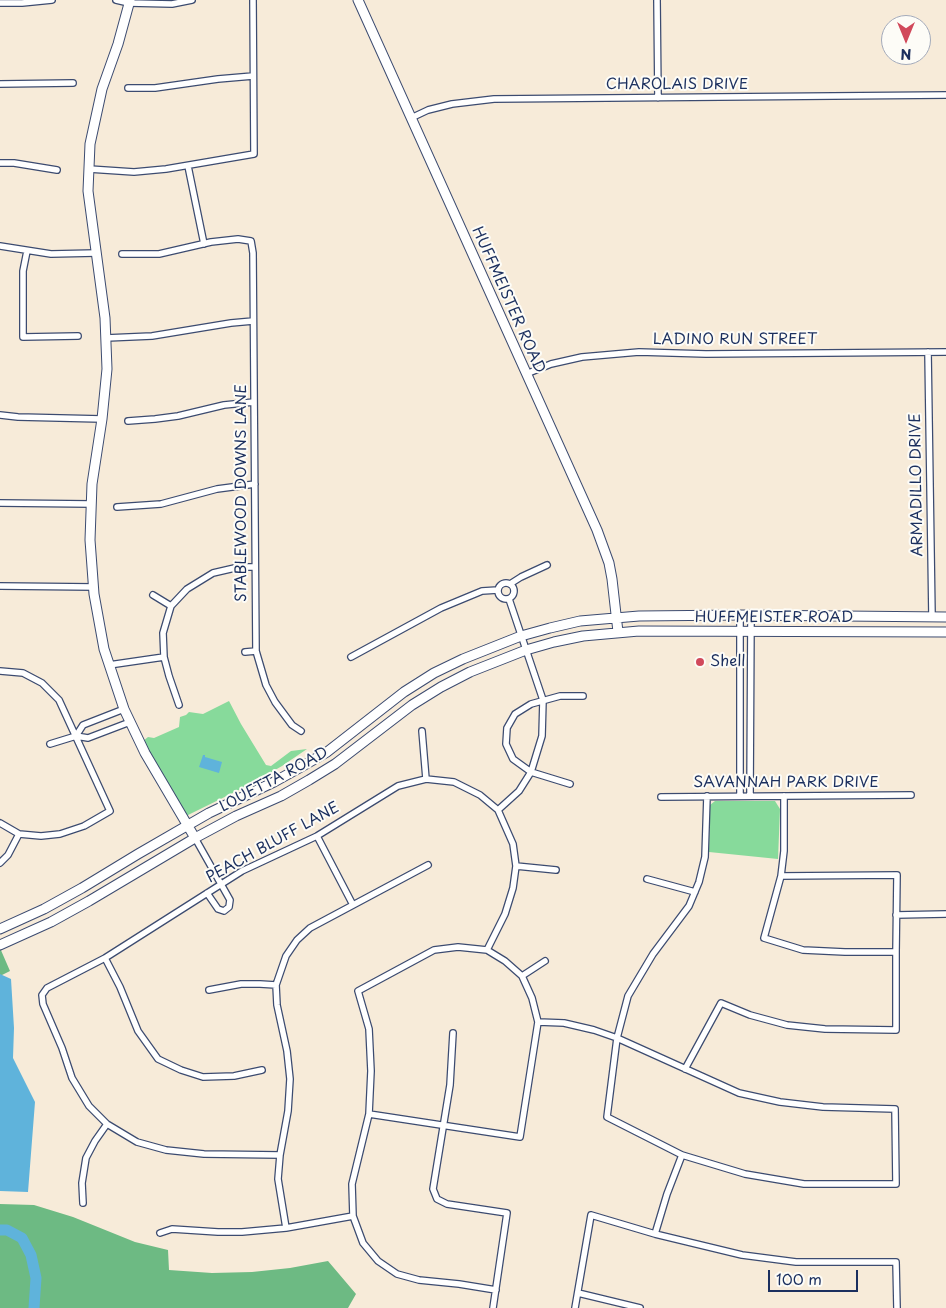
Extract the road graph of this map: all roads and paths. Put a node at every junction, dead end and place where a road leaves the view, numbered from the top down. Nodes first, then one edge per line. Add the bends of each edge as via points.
1 (52, 0) edge
2 (116, 0) edge
3 (192, 0) edge
4 (253, 0) edge
5 (358, 0) edge
6 (657, 0) edge
7 (129, 2) edge
8 (0, 3) edge
9 (253, 76) junction
10 (73, 83) dead end
11 (0, 84) edge
12 (128, 88) dead end
13 (946, 95) edge
14 (658, 98) junction
15 (411, 118) junction
16 (0, 163) edge
17 (188, 166) junction
18 (89, 169) junction
19 (57, 170) dead end
20 (204, 244) junction
21 (0, 246) edge
22 (27, 251) junction
23 (96, 252) junction
24 (122, 254) dead end
25 (253, 321) junction
26 (78, 336) dead end
27 (106, 338) junction
28 (928, 352) junction
29 (946, 352) edge
30 (526, 374) junction
31 (254, 402) junction
32 (0, 416) edge
33 (102, 419) junction
34 (128, 421) dead end
35 (255, 484) junction
36 (0, 503) edge
37 (91, 504) junction
38 (117, 507) dead end
39 (547, 565) dead end
40 (256, 567) junction
41 (510, 584) junction
42 (0, 586) edge
43 (94, 587) junction
44 (498, 590) junction
45 (154, 595) dead end
46 (509, 599) junction
47 (171, 606) junction
48 (740, 615) junction
49 (751, 615) junction
50 (616, 617) junction
51 (932, 617) junction
52 (946, 617) edge
53 (739, 631) junction
54 (751, 631) junction
55 (618, 632) junction
56 (946, 632) edge
57 (522, 636) junction
58 (526, 650) junction
59 (256, 651) junction
60 (245, 652) dead end
61 (164, 657) junction
62 (351, 657) dead end
63 (109, 666) junction
64 (0, 671) edge
65 (404, 692) junction
66 (583, 696) dead end
67 (543, 700) junction
68 (179, 704) dead end
69 (412, 705) junction
70 (124, 709) junction
71 (740, 711) junction
72 (750, 711) junction
73 (130, 722) junction
74 (422, 731) dead end
75 (300, 732) dead end
76 (76, 736) junction
77 (50, 744) dead end
78 (302, 767) junction
79 (531, 772) junction
80 (426, 779) junction
81 (309, 780) junction
82 (570, 784) dead end
83 (911, 795) dead end
84 (707, 796) junction
85 (740, 796) junction
86 (750, 796) junction
87 (784, 796) junction
88 (662, 797) dead end
89 (498, 810) junction
90 (0, 823) edge
91 (187, 824) junction
92 (20, 834) junction
93 (317, 836) junction
94 (195, 838) junction
95 (0, 863) edge
96 (428, 865) dead end
97 (516, 866) junction
98 (556, 870) dead end
99 (782, 876) junction
100 (647, 879) dead end
101 (222, 884) junction
102 (694, 892) junction
103 (207, 893) junction
104 (352, 905) junction
105 (946, 914) edge
106 (896, 915) junction
107 (0, 929) edge
108 (0, 945) edge
109 (487, 950) junction
110 (896, 952) junction
111 (105, 958) junction
112 (545, 961) dead end
113 (522, 976) junction
114 (276, 986) junction
115 (209, 990) dead end
116 (538, 1022) junction
117 (453, 1034) dead end
118 (617, 1038) junction
119 (685, 1069) junction
120 (262, 1070) dead end
121 (368, 1114) junction
122 (107, 1124) junction
123 (444, 1126) junction
124 (280, 1155) junction
125 (682, 1155) junction
126 (83, 1203) dead end
127 (353, 1216) junction
128 (286, 1228) junction
129 (160, 1233) dead end
130 (655, 1234) junction
131 (496, 1290) junction
132 (578, 1294) junction
133 (493, 1308) edge
134 (575, 1308) edge
135 (640, 1308) edge
136 (897, 1308) edge

1 - 8 street
2 - 7 street
3 - 7 street via 172,4
4 - 9 street
5 - 15 main road, HUFFMEISTER ROAD
6 - 14 street
7 - 18 main road via 102,89 90,144
9 - 12 street via 155,88
9 - 17 street via 254,154
10 - 11 street
13 - 14 street, CHAROLAIS DRIVE
14 - 15 street, CHAROLAIS DRIVE via 479,100 428,110
15 - 30 main road, HUFFMEISTER ROAD
16 - 19 street
17 - 18 street via 134,172
17 - 20 street
18 - 23 main road via 88,191
20 - 24 street via 160,254
20 - 25 street, STABLEWOOD DOWNS LANE via 238,239 250,241 253,253
21 - 22 street
22 - 23 street via 51,254
22 - 26 street via 23,271 23,338
23 - 27 main road
25 - 27 street via 152,336
25 - 31 street, STABLEWOOD DOWNS LANE
27 - 33 main road via 107,369
28 - 29 street, LADINO RUN STREET
28 - 30 street, LADINO RUN STREET via 639,352 551,364
28 - 51 street, ARMADILLO DRIVE
30 - 50 main road, HUFFMEISTER ROAD via 605,550
31 - 34 street
31 - 35 street, STABLEWOOD DOWNS LANE
32 - 33 street
33 - 37 main road
35 - 38 street via 217,489 161,504
35 - 40 street, STABLEWOOD DOWNS LANE
36 - 37 street
37 - 43 main road
39 - 41 street
40 - 47 street via 213,573 187,589
40 - 59 street, STABLEWOOD DOWNS LANE
41 - 44 street via 500,585
41 - 46 street via 514,592
42 - 43 street
43 - 63 main road
44 - 46 street via 502,599
44 - 62 street via 482,591 441,608
45 - 47 street
46 - 57 street
47 - 61 street via 163,633
48 - 49 main road, HUFFMEISTER ROAD
48 - 50 main road, HUFFMEISTER ROAD
48 - 53 street
49 - 51 main road, HUFFMEISTER ROAD
49 - 54 street
50 - 55 main road, HUFFMEISTER ROAD
50 - 57 main road, LOUETTA ROAD via 580,621
51 - 52 main road, HUFFMEISTER ROAD
53 - 54 main road, HUFFMEISTER ROAD
53 - 55 main road, HUFFMEISTER ROAD
53 - 71 street
54 - 56 main road, HUFFMEISTER ROAD
54 - 72 street
55 - 58 main road, LOUETTA ROAD via 583,636
57 - 58 street
57 - 65 main road, LOUETTA ROAD via 463,659
58 - 67 street
58 - 69 main road, LOUETTA ROAD via 470,672
59 - 60 street
59 - 75 street, STABLEWOOD DOWNS LANE via 275,702
61 - 63 street
61 - 68 street
63 - 70 main road
64 - 76 street via 23,673 42,683 59,700
65 - 69 main road
65 - 78 main road, LOUETTA ROAD via 327,752
66 - 67 street
67 - 79 street via 542,736
67 - 79 street via 515,714 507,728 506,744 513,760
69 - 81 main road, LOUETTA ROAD
70 - 73 main road
70 - 76 street via 83,725
71 - 72 street
71 - 85 street
72 - 86 street
73 - 76 street via 88,738
73 - 91 main road
74 - 80 street
76 - 77 street
76 - 92 street via 110,812 60,834
78 - 81 main road
78 - 91 main road, LOUETTA ROAD
79 - 82 street
79 - 89 street via 519,791
80 - 89 street, PEACH BLUFF LANE via 454,782 480,795
80 - 93 street, PEACH BLUFF LANE via 398,786
81 - 94 main road, LOUETTA ROAD
83 - 87 street, SAVANNAH PARK DRIVE
84 - 85 street, SAVANNAH PARK DRIVE
84 - 88 street, SAVANNAH PARK DRIVE
84 - 102 street via 705,857
85 - 86 street, SAVANNAH PARK DRIVE
86 - 87 street, SAVANNAH PARK DRIVE
87 - 99 street
89 - 97 street via 513,844
90 - 92 street
91 - 94 main road
91 - 107 main road, LOUETTA ROAD via 82,888
92 - 95 street
93 - 101 street, PEACH BLUFF LANE via 242,871
93 - 104 street
94 - 101 street
94 - 108 main road, LOUETTA ROAD via 82,905
96 - 104 street
97 - 98 street
97 - 109 street via 505,914
99 - 106 street via 897,875
99 - 110 street via 764,938 803,950
100 - 102 street
101 - 103 street, PEACH BLUFF LANE
101 - 103 street via 230,900 224,911 218,909
102 - 118 street via 689,906 653,954 628,996
103 - 111 street, PEACH BLUFF LANE
104 - 114 street via 310,928 298,940 286,956
105 - 106 street
106 - 110 street
109 - 113 street
109 - 121 street via 458,946 434,950 358,991 368,1029 371,1071
110 - 119 street via 896,1030 787,1025 721,1003
111 - 120 street via 138,1031 158,1059 204,1077 234,1076
111 - 122 street, PEACH BLUFF LANE via 47,988 42,995 72,1078 88,1106
112 - 113 street
113 - 116 street
114 - 115 street via 241,984
114 - 124 street via 290,1079
116 - 118 street via 564,1023
116 - 123 street via 520,1137
117 - 123 street
118 - 119 street
118 - 125 street via 607,1117
119 - 125 street via 739,1093 780,1102 895,1109 896,1184 804,1184 745,1174
121 - 123 street
121 - 127 street via 352,1184
122 - 124 street via 137,1142 166,1150
122 - 126 street via 86,1158
123 - 131 street via 433,1189 437,1199 447,1204 507,1213
124 - 128 street via 278,1179
125 - 130 street
127 - 128 street
127 - 131 street via 364,1243 378,1261 397,1274
128 - 129 street via 242,1232 172,1229
130 - 132 street via 591,1215
130 - 136 street via 742,1255 796,1262 896,1262
131 - 133 street
132 - 134 street
132 - 135 street

